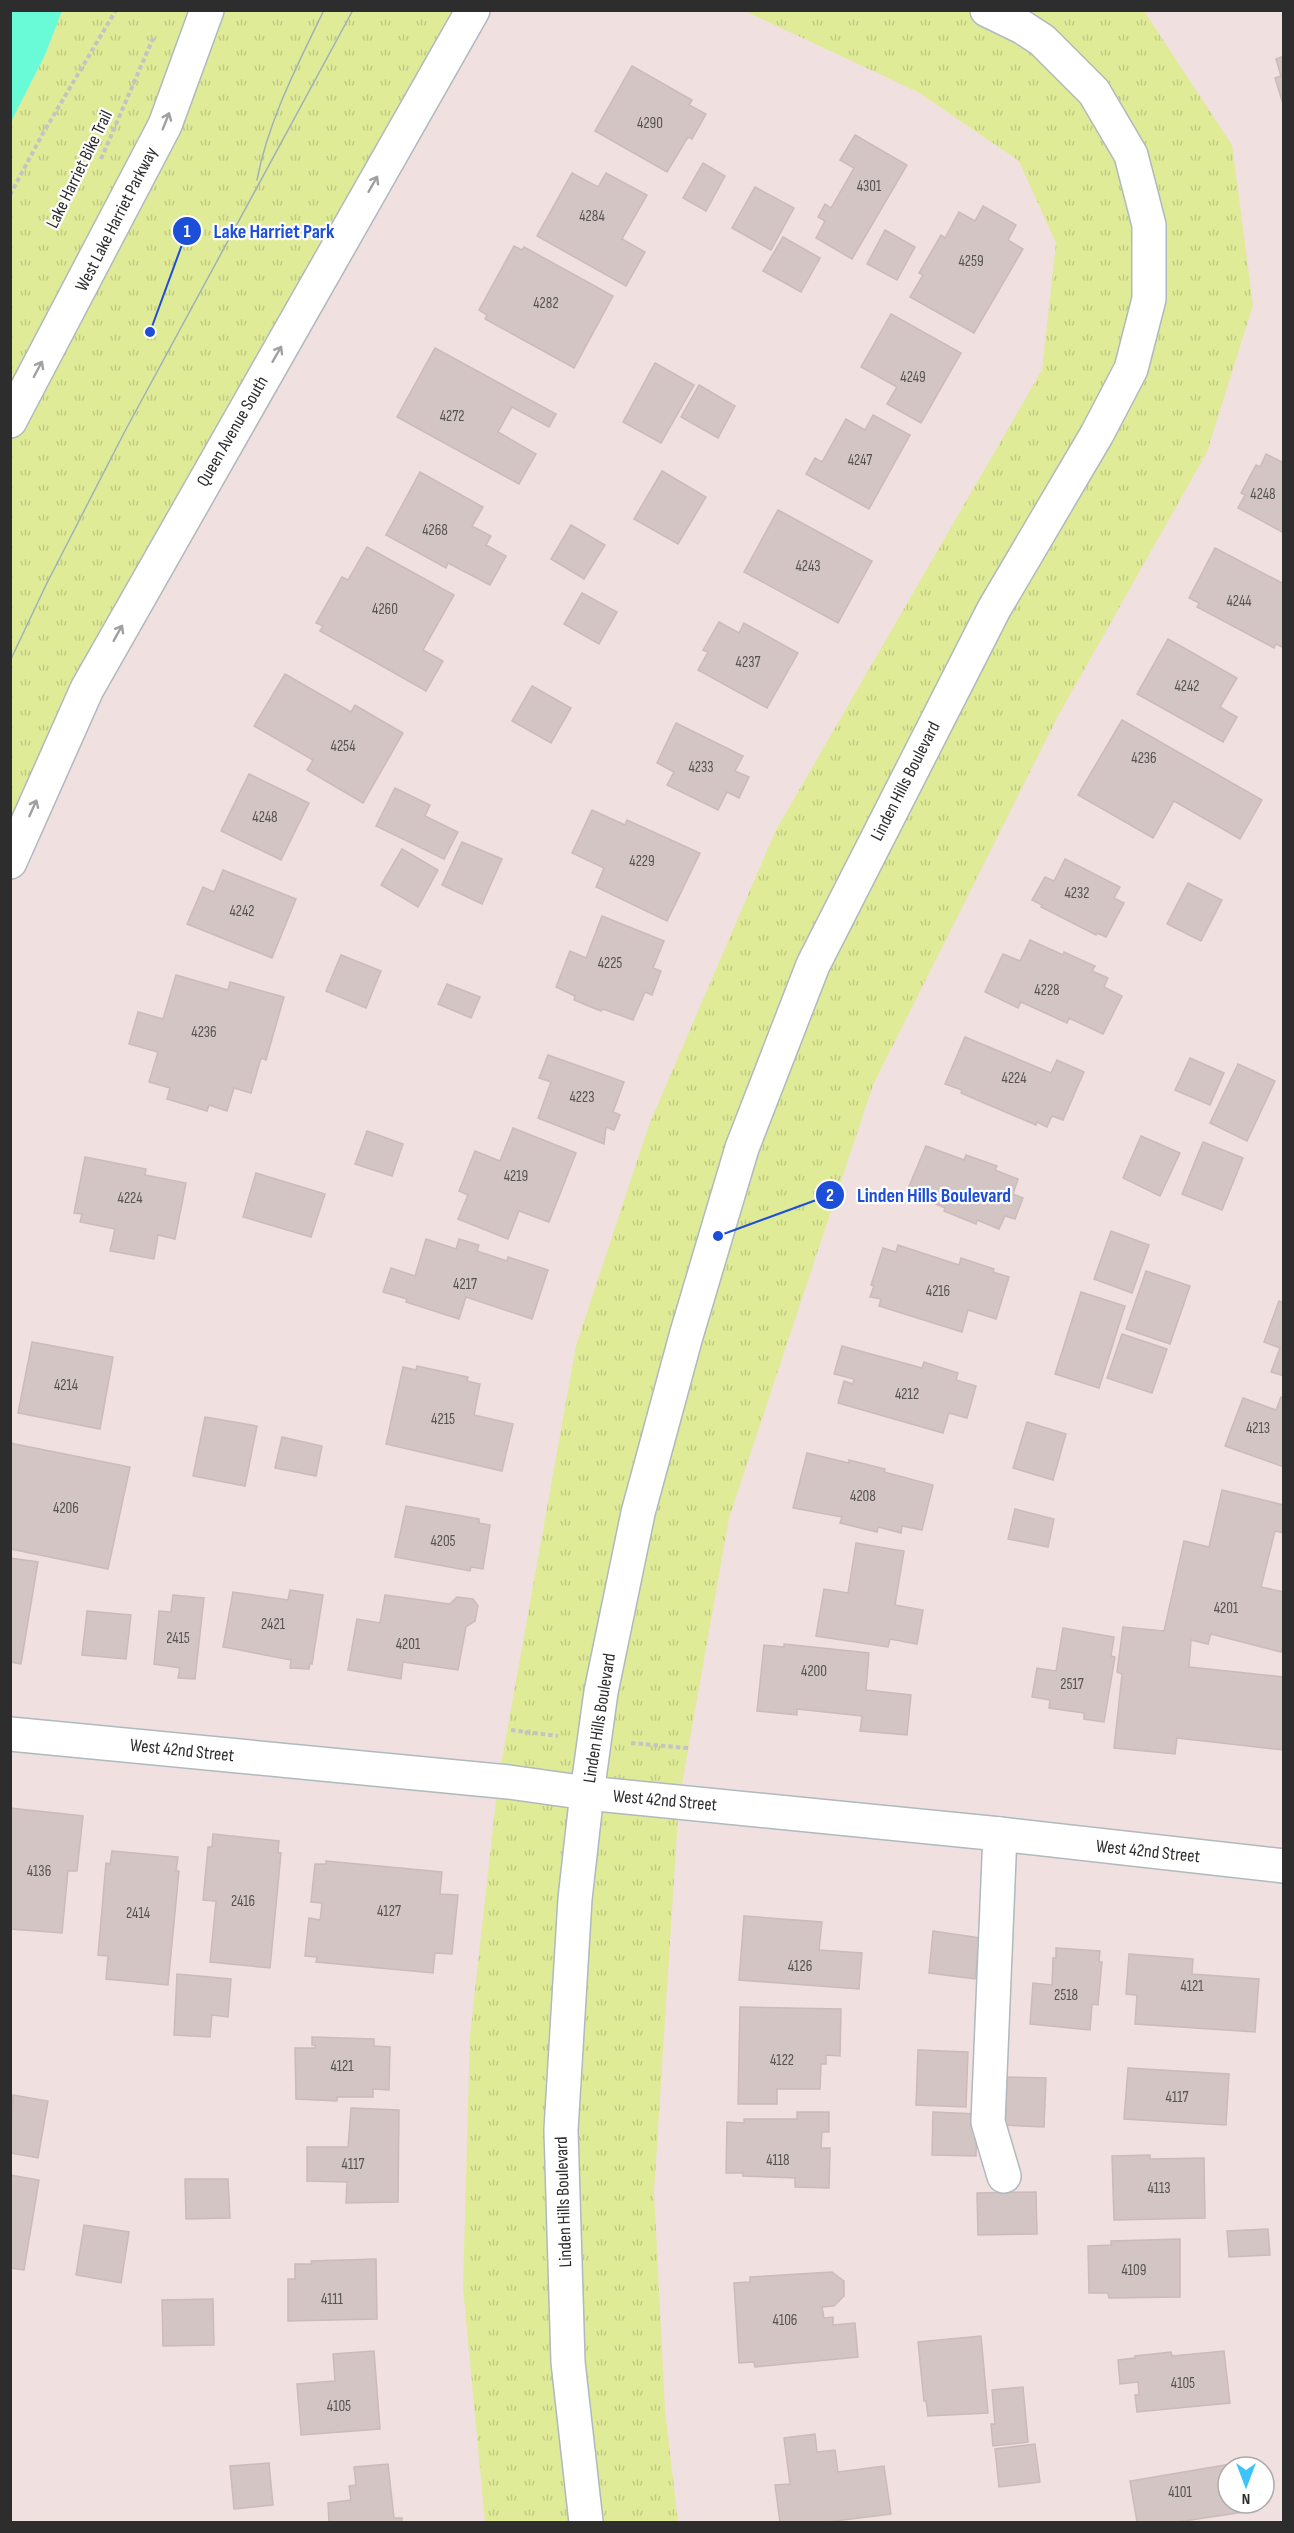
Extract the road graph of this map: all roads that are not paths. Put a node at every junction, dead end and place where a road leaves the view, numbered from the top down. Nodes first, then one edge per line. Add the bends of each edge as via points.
1 (207, 10) edge
2 (473, 10) edge
3 (987, 10) edge
4 (1026, 19) edge
5 (10, 421) edge
6 (10, 862) edge
7 (10, 1734) edge
8 (587, 1793) junction
9 (1000, 1834) junction
10 (1284, 1866) edge
11 (1004, 2176) dead end
12 (586, 2523) edge

5 -> 1 street, West Lake Harriet Parkway via 165,125
6 -> 2 street, Queen Avenue South via 87,689
3 - 4 street, Linden Hills Boulevard
4 - 8 street, Linden Hills Boulevard via 1094,92 1131,155 1149,225 1149,298 1131,369 1098,434 994,609 813,965 742,1148 638,1513 602,1692
7 - 8 street, West 42nd Street via 509,1782
8 - 9 street, West 42nd Street
8 - 12 street, Linden Hills Boulevard via 575,1899 561,2130 568,2362
9 - 10 street, West 42nd Street
9 - 11 street via 988,2122

